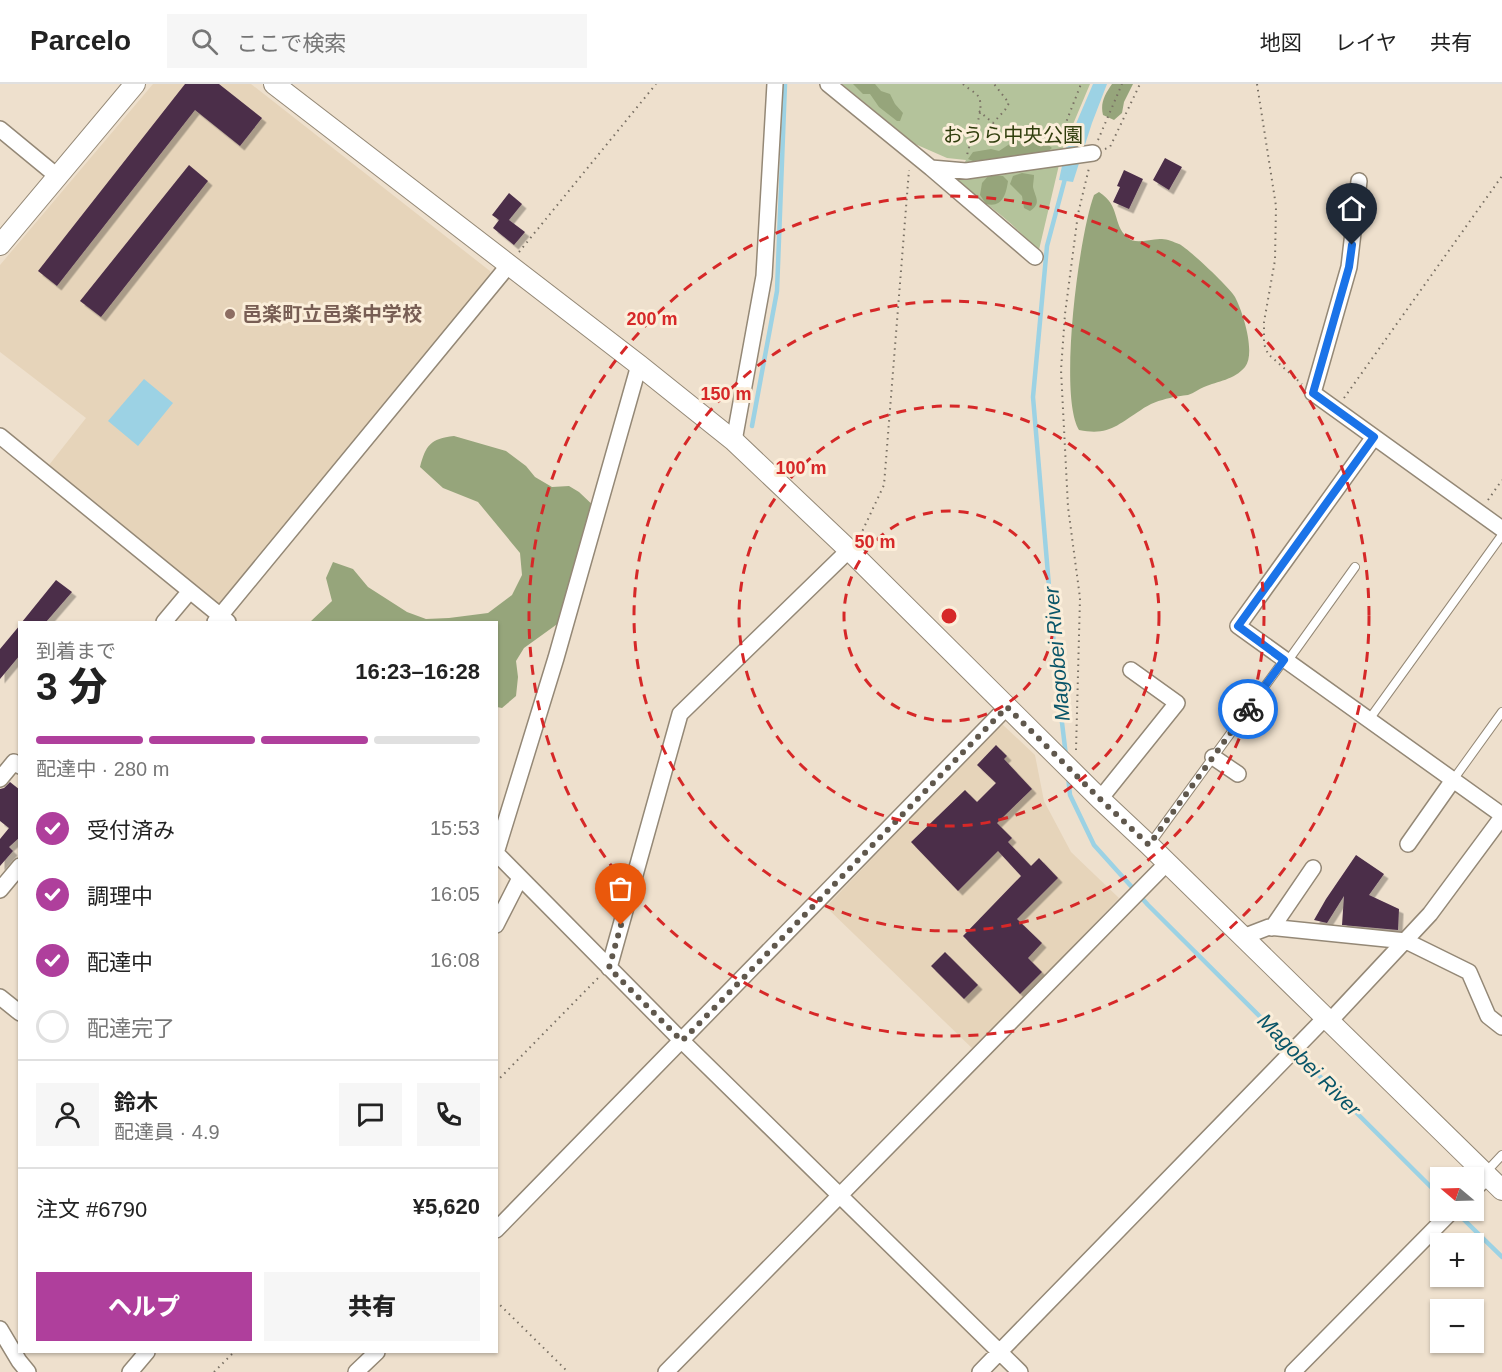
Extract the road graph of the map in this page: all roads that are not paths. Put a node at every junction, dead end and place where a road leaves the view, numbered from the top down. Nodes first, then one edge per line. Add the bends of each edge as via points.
1 (135, 84) edge
2 (274, 84) edge
3 (775, 84) edge
4 (828, 84) edge
5 (0, 129) edge
6 (1093, 153) road end
7 (931, 168) junction
8 (57, 176) junction
9 (1359, 181) dead end
10 (0, 245) edge
11 (1035, 257) dead end
12 (508, 266) junction
13 (639, 365) junction
14 (0, 436) edge
15 (1374, 437) junction
16 (734, 441) junction
17 (1502, 529) edge
18 (1502, 535) edge
19 (849, 550) junction
20 (1354, 567) dead end
21 (190, 591) junction
22 (221, 620) edge
23 (165, 621) edge
24 (1285, 661) junction
25 (1131, 670) dead end
26 (1007, 707) junction
27 (1502, 712) edge
28 (1368, 721) junction
29 (1213, 757) junction
30 (18, 765) edge
31 (1238, 774) dead end
32 (0, 778) edge
33 (1453, 780) junction
34 (1100, 799) junction
35 (1502, 816) edge
36 (1408, 844) dead end
37 (1149, 845) junction
38 (498, 846) edge
39 (498, 855) edge
40 (1167, 863) junction
41 (1313, 868) dead end
42 (18, 870) edge
43 (520, 878) junction
44 (9, 887) edge
45 (498, 921) edge
46 (1272, 927) junction
47 (1243, 937) junction
48 (1406, 941) junction
49 (609, 968) junction
50 (0, 997) edge
51 (18, 1010) edge
52 (1327, 1020) junction
53 (1502, 1027) edge
54 (682, 1041) junction
55 (1502, 1155) edge
56 (1486, 1174) junction
57 (1484, 1176) edge
58 (1502, 1190) edge
59 (841, 1196) junction
60 (1442, 1221) edge
61 (498, 1228) edge
62 (0, 1329) edge
63 (4, 1347) edge
64 (1000, 1352) junction
65 (146, 1353) edge
66 (376, 1353) edge
67 (28, 1372) edge
68 (130, 1372) edge
69 (356, 1372) edge
70 (666, 1372) edge
71 (980, 1372) edge
72 (1020, 1372) edge
73 (1293, 1372) edge

1 - 8 street
2 - 12 street
3 - 16 street via 764,276
4 - 7 street
5 - 8 street
6 - 7 street via 966,171
7 - 11 street
8 - 10 street
9 - 15 street via 1349,267 1313,393
12 - 13 street
12 - 22 street
13 - 16 street
13 - 38 street
14 - 21 street
15 - 17 street
15 - 24 street via 1238,626
16 - 19 street
18 - 28 lane
19 - 26 street
19 - 49 street via 680,714
20 - 24 lane
21 - 22 street
21 - 23 street
24 - 28 street
24 - 29 lane
25 - 34 street via 1177,703
26 - 34 street
26 - 54 street
27 - 33 lane
28 - 33 street
29 - 31 street
29 - 37 lane
30 - 32 street via 14,762
33 - 35 street
33 - 36 street
34 - 37 street
35 - 48 street
37 - 40 street
39 - 43 street
40 - 47 street
40 - 59 street
41 - 46 street
42 - 44 street
43 - 45 street
43 - 49 street
46 - 47 street
46 - 48 street
47 - 52 street
48 - 52 street
48 - 53 street via 1470,972 1488,1016
49 - 54 street
50 - 51 street
52 - 56 street
52 - 64 street
54 - 59 street
54 - 61 street
55 - 56 lane
56 - 57 street
56 - 58 street
59 - 64 street
59 - 70 street
60 - 73 street
62 - 63 street
63 - 67 street
64 - 71 street
64 - 72 street
65 - 68 street
66 - 69 street

